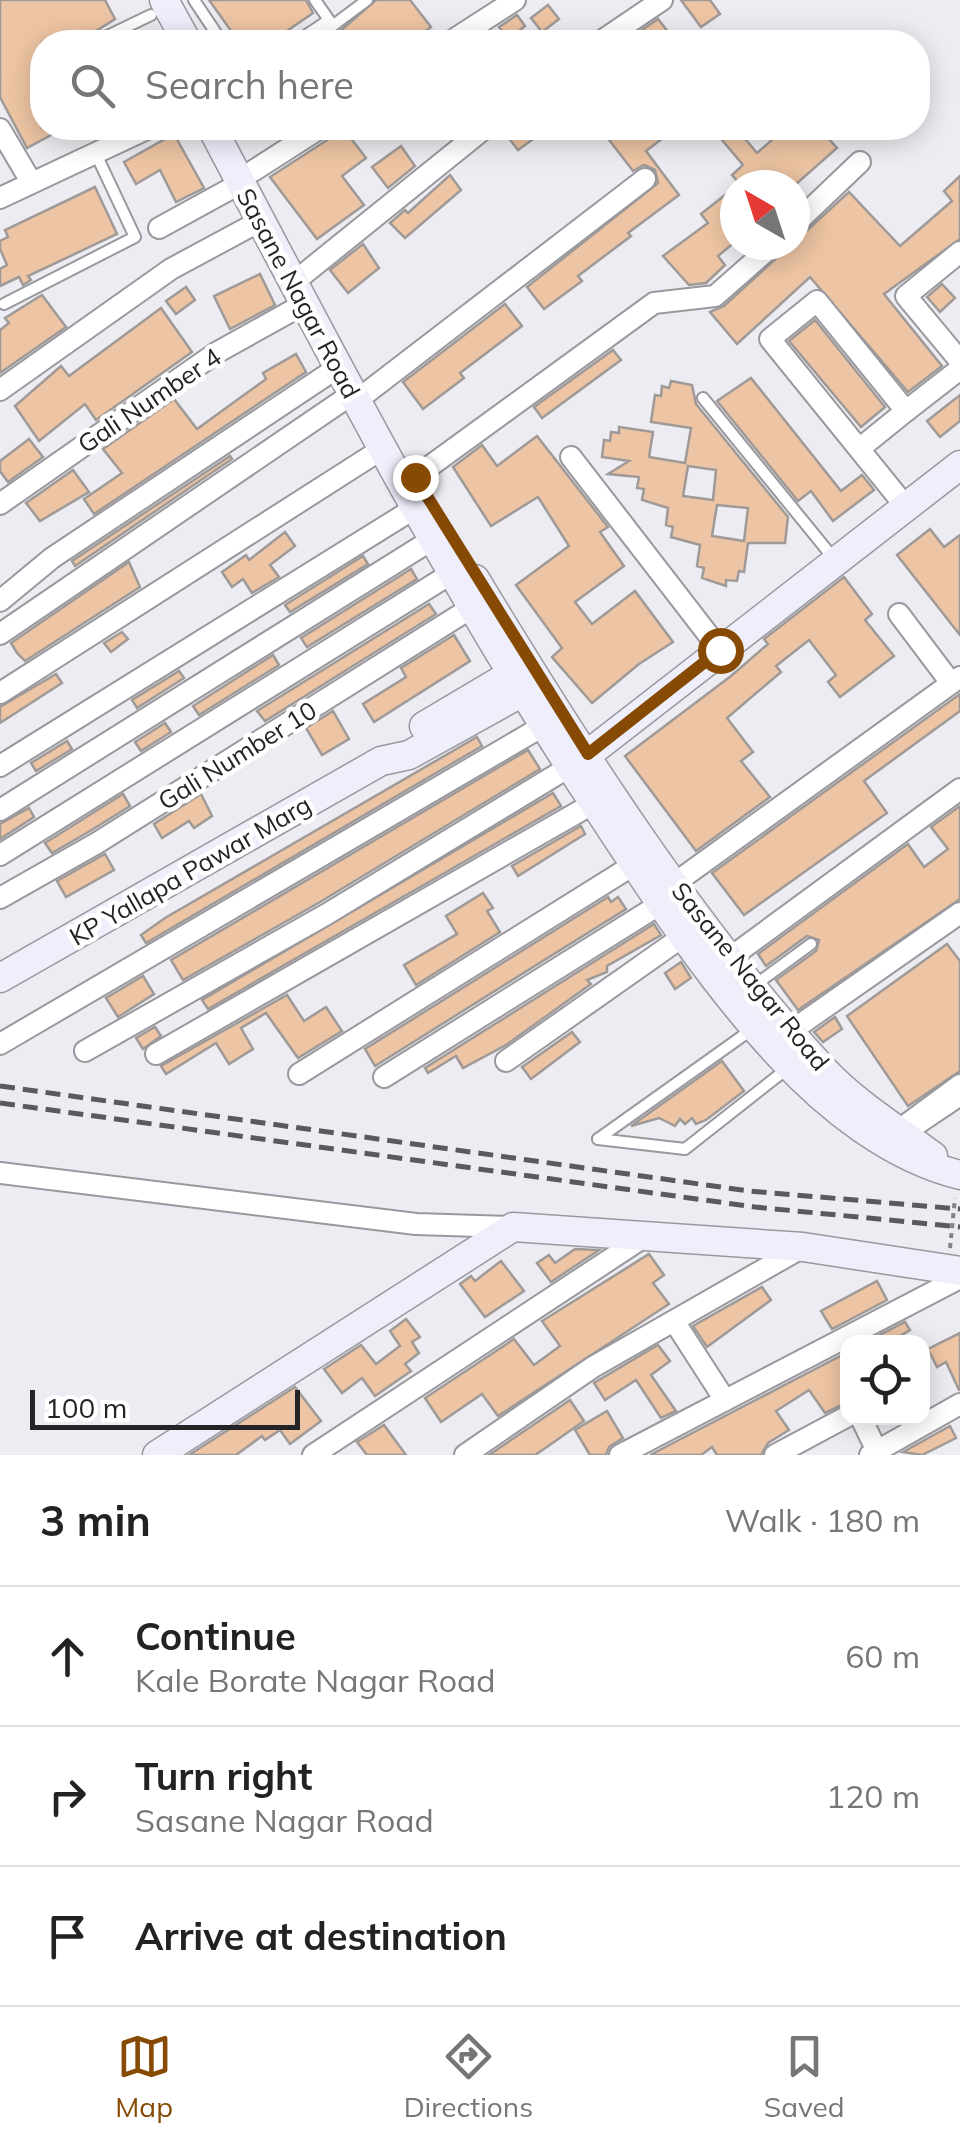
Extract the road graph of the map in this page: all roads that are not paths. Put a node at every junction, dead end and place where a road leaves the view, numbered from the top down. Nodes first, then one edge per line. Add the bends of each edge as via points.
1 (194, 0) edge
2 (315, 0) edge
3 (367, 0) edge
4 (514, 0) edge
5 (662, 0) edge
6 (153, 5) edge
7 (114, 30) edge
8 (162, 30) edge
9 (176, 30) edge
10 (214, 30) edge
11 (313, 30) edge
12 (327, 30) edge
13 (468, 30) edge
14 (618, 30) edge
15 (0, 128) edge
16 (122, 140) edge
17 (221, 140) edge
18 (236, 140) edge
19 (302, 140) edge
20 (470, 140) edge
21 (95, 152) junction
22 (860, 162) dead end
23 (247, 177) junction
24 (646, 179) dead end
25 (30, 180) junction
26 (0, 198) edge
27 (810, 210) edge
28 (260, 221) junction
29 (159, 228) dead end
30 (960, 252) edge
31 (756, 260) edge
32 (304, 274) junction
33 (4, 304) dead end
34 (304, 304) junction
35 (960, 365) edge
36 (337, 368) junction
37 (0, 390) edge
38 (359, 396) junction
39 (703, 398) dead end
40 (906, 411) junction
41 (382, 449) junction
42 (859, 449) junction
43 (570, 457) dead end
44 (960, 465) edge
45 (415, 477) junction
46 (0, 504) edge
47 (906, 507) junction
48 (415, 508) junction
49 (433, 539) junction
50 (836, 561) junction
51 (452, 572) junction
52 (0, 602) edge
53 (471, 608) junction
54 (899, 614) dead end
55 (0, 634) edge
56 (720, 650) junction
57 (526, 678) junction
58 (956, 680) edge
59 (0, 693) edge
60 (544, 726) junction
61 (579, 761) junction
62 (0, 766) edge
63 (960, 789) edge
64 (594, 803) junction
65 (0, 810) edge
66 (0, 855) edge
67 (634, 864) junction
68 (668, 893) junction
69 (0, 898) edge
70 (960, 912) edge
71 (685, 935) junction
72 (811, 944) dead end
73 (731, 957) junction
74 (0, 978) edge
75 (754, 986) junction
76 (756, 1027) junction
77 (791, 1031) junction
78 (0, 1044) edge
79 (85, 1051) dead end
80 (156, 1054) dead end
81 (506, 1062) dead end
82 (790, 1066) junction
83 (299, 1074) dead end
84 (384, 1077) dead end
85 (960, 1085) edge
86 (960, 1101) edge
87 (903, 1134) junction
88 (0, 1172) edge
89 (959, 1175) edge
90 (514, 1227) junction
91 (644, 1237) junction
92 (803, 1247) junction
93 (956, 1272) edge
94 (674, 1320) junction
95 (725, 1400) junction
96 (960, 1404) edge
97 (840, 1420) edge
98 (863, 1425) edge
99 (873, 1453) edge
100 (157, 1455) edge
101 (313, 1455) edge
102 (465, 1455) edge
103 (620, 1455) edge
104 (776, 1455) edge

1 - 10 lane
2 - 11 lane via 328,20
3 - 12 lane
4 - 13 street
5 - 14 street
6 - 7 lane
6 - 8 street
6 - 9 street
15 - 25 street
16 - 21 street
17 - 23 street, Sasane Nagar Road
18 - 23 street, Sasane Nagar Road
19 - 23 street
20 - 32 street
21 - 25 street
21 - 33 lane via 135,237
22 - 27 street
23 - 28 street, Sasane Nagar Road
23 - 29 street
23 - 32 street, Sasane Nagar Road
24 - 38 street
25 - 26 street
28 - 34 street, Sasane Nagar Road
28 - 37 street via 171,269
30 - 35 street via 906,296
31 - 45 street via 715,296 654,302
32 - 38 street, Sasane Nagar Road
34 - 36 street, Sasane Nagar Road
34 - 46 street, Gali Number 4 via 216,353
35 - 40 street
36 - 38 street, Sasane Nagar Road
36 - 52 street via 52,558
38 - 41 street, Sasane Nagar Road
38 - 45 street, Sasane Nagar Road
38 - 55 street
39 - 50 lane
40 - 42 street
40 - 42 street via 817,301 770,339
41 - 48 street, Sasane Nagar Road
41 - 59 street
42 - 47 street
43 - 56 street
44 - 47 street
45 - 57 street, Sasane Nagar Road
47 - 50 street
48 - 49 street, Sasane Nagar Road
48 - 62 street
49 - 51 street, Sasane Nagar Road
49 - 65 street
50 - 56 street
51 - 53 street, Sasane Nagar Road
51 - 66 street
53 - 57 street, Sasane Nagar Road
53 - 69 street, Gali Number 10
54 - 58 street
56 - 61 street
57 - 60 street, Sasane Nagar Road
57 - 61 street, Sasane Nagar Road
57 - 74 street, KP Yallapa Pawar Marg via 408,755 381,761
58 - 68 street
60 - 61 street, Sasane Nagar Road
60 - 78 street
61 - 64 street, Sasane Nagar Road
61 - 68 street, Sasane Nagar Road
61 - 79 street
63 - 73 street
64 - 67 street, Sasane Nagar Road
64 - 80 street
67 - 68 street, Sasane Nagar Road
67 - 83 street
68 - 71 street, Sasane Nagar Road
68 - 73 street, Sasane Nagar Road
68 - 84 street
70 - 77 street
71 - 76 street, Sasane Nagar Road
71 - 81 street
72 - 75 lane
73 - 75 street, Sasane Nagar Road
75 - 77 street, Sasane Nagar Road
76 - 82 street, Sasane Nagar Road
76 - 82 lane via 598,1139 685,1149
77 - 87 street, Sasane Nagar Road via 827,1073
82 - 89 street, Sasane Nagar Road via 896,1152
85 - 87 street
86 - 87 lane
87 - 89 street, Sasane Nagar Road
88 - 90 street via 396,1222
90 - 91 street
90 - 100 street
91 - 92 street
91 - 101 street
92 - 93 street
92 - 94 street
93 - 95 street
94 - 95 street
94 - 102 street
95 - 103 street
96 - 99 street
97 - 104 street
98 - 99 street

